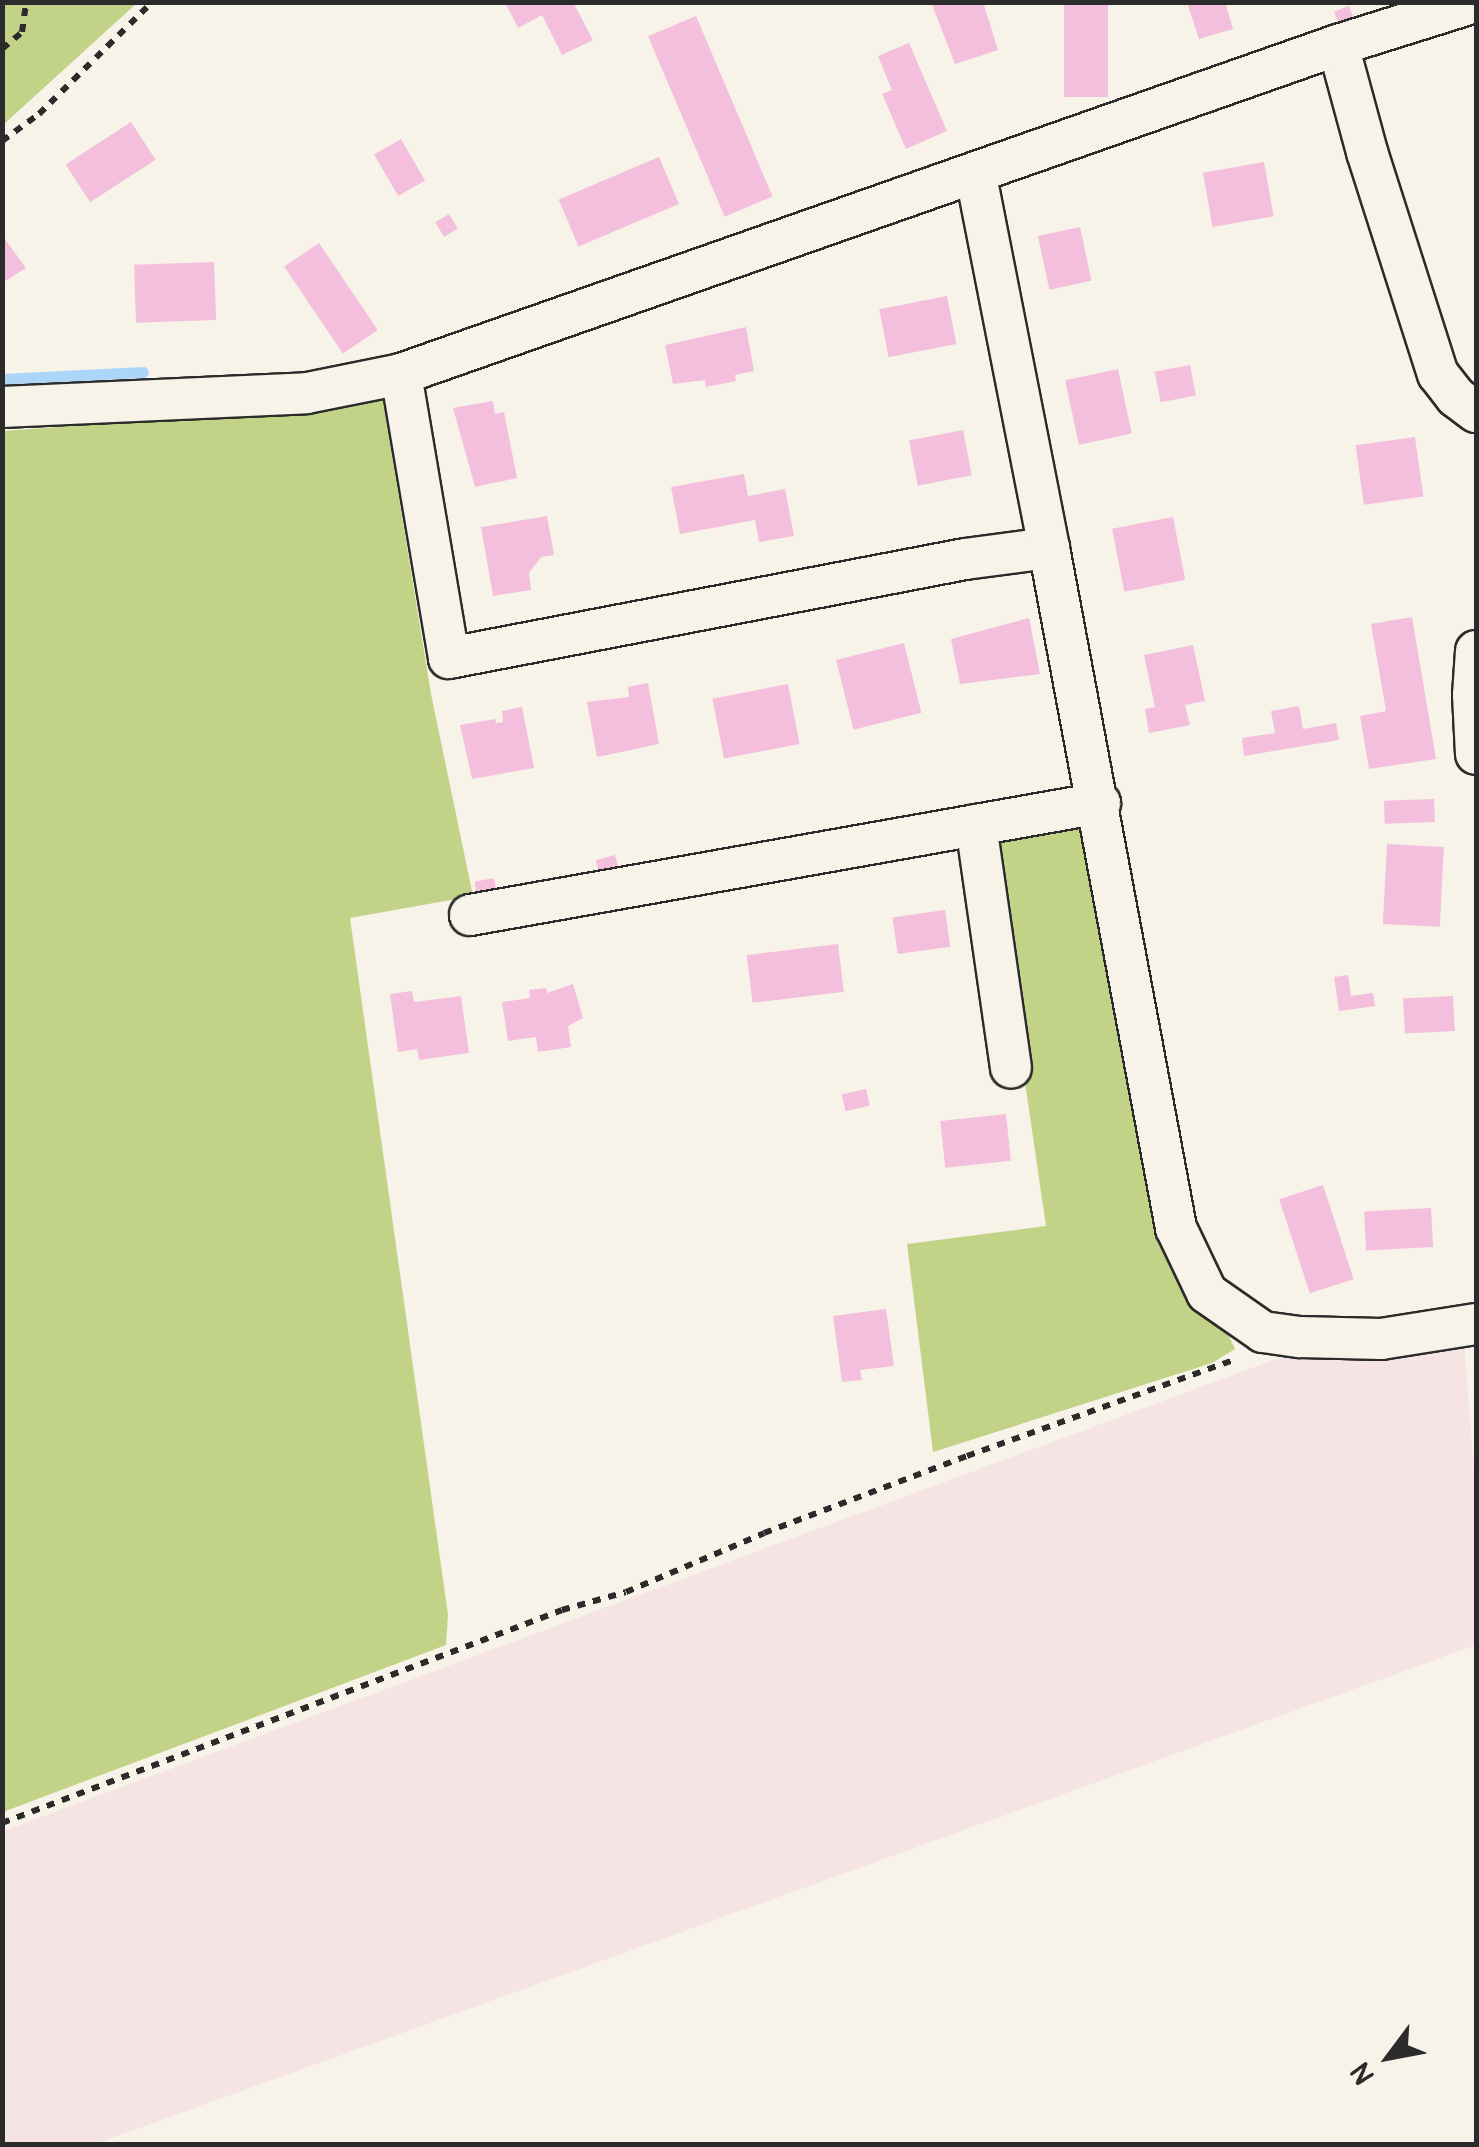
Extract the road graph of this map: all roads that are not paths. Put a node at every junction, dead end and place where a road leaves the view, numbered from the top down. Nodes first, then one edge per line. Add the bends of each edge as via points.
1 (1475, 2) edge
2 (1338, 44) junction
3 (976, 175) junction
4 (400, 374) junction
5 (2, 406) edge
6 (1476, 412) edge
7 (1049, 548) junction
8 (1476, 652) edge
9 (1476, 754) edge
10 (1100, 803) junction
11 (976, 825) junction
12 (470, 916) dead end
13 (1011, 1067) dead end
14 (1476, 1324) edge

1 - 2 street
2 - 3 street
2 - 6 street via 1438,374
3 - 4 street
3 - 7 street
4 - 5 street via 308,394
4 - 7 street via 449,658
7 - 10 street
8 - 9 street
10 - 11 street
10 - 14 street via 1176,1228 1207,1293 1263,1332 1300,1337 1381,1338
11 - 12 street
11 - 13 street

